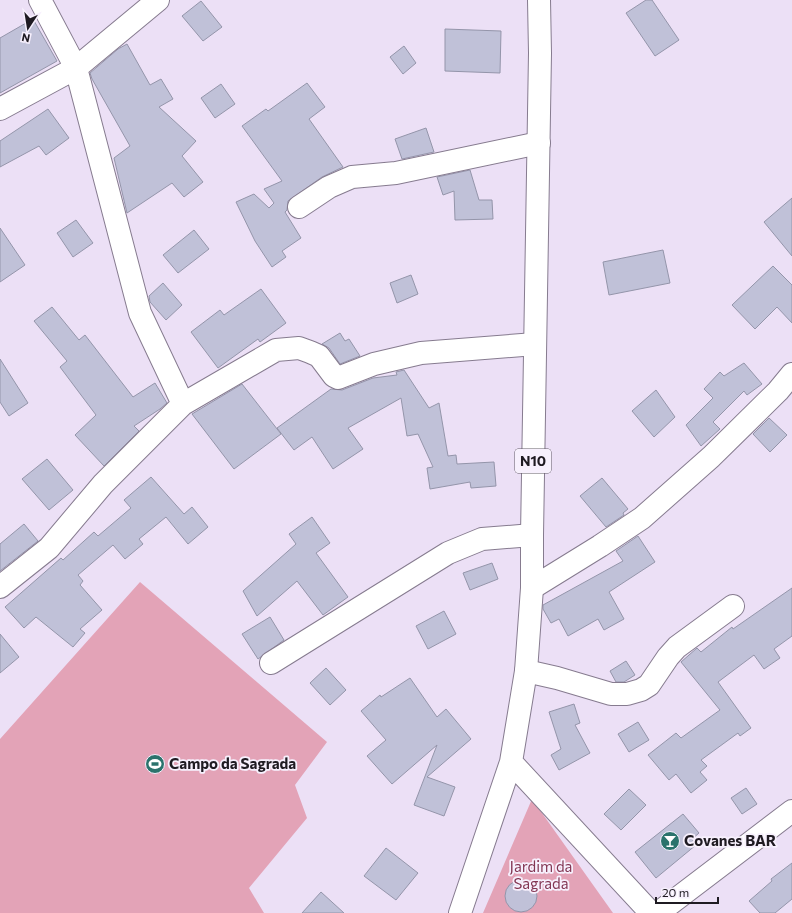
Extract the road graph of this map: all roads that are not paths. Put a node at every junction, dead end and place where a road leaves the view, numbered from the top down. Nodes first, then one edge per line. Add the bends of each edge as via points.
1 (40, 0) edge
2 (158, 0) edge
3 (539, 0) edge
4 (76, 68) junction
5 (0, 109) edge
6 (539, 143) junction
7 (299, 207) dead end
8 (535, 344) junction
9 (792, 374) edge
10 (183, 404) junction
11 (532, 535) junction
12 (0, 587) edge
13 (532, 588) junction
14 (732, 606) dead end
15 (271, 663) dead end
16 (526, 672) junction
17 (511, 762) junction
18 (792, 811) edge
19 (460, 913) edge
20 (651, 913) edge
21 (658, 913) edge

1 - 4 street
2 - 4 street
3 - 6 street, N10
4 - 5 street
4 - 10 street via 140,313
6 - 7 street via 396,173 352,177
6 - 8 street, N10
8 - 10 street via 421,353 374,364 338,378 319,356 299,348 276,350
8 - 11 street, N10
9 - 13 street via 711,457 642,518
10 - 12 street via 103,484 49,548
11 - 13 street, N10
11 - 15 street via 482,540 448,553
13 - 16 street, N10
14 - 16 street via 677,647 649,685 641,690 627,694 611,694
16 - 17 street, N10
17 - 19 street, N10
17 - 20 street
18 - 21 street

